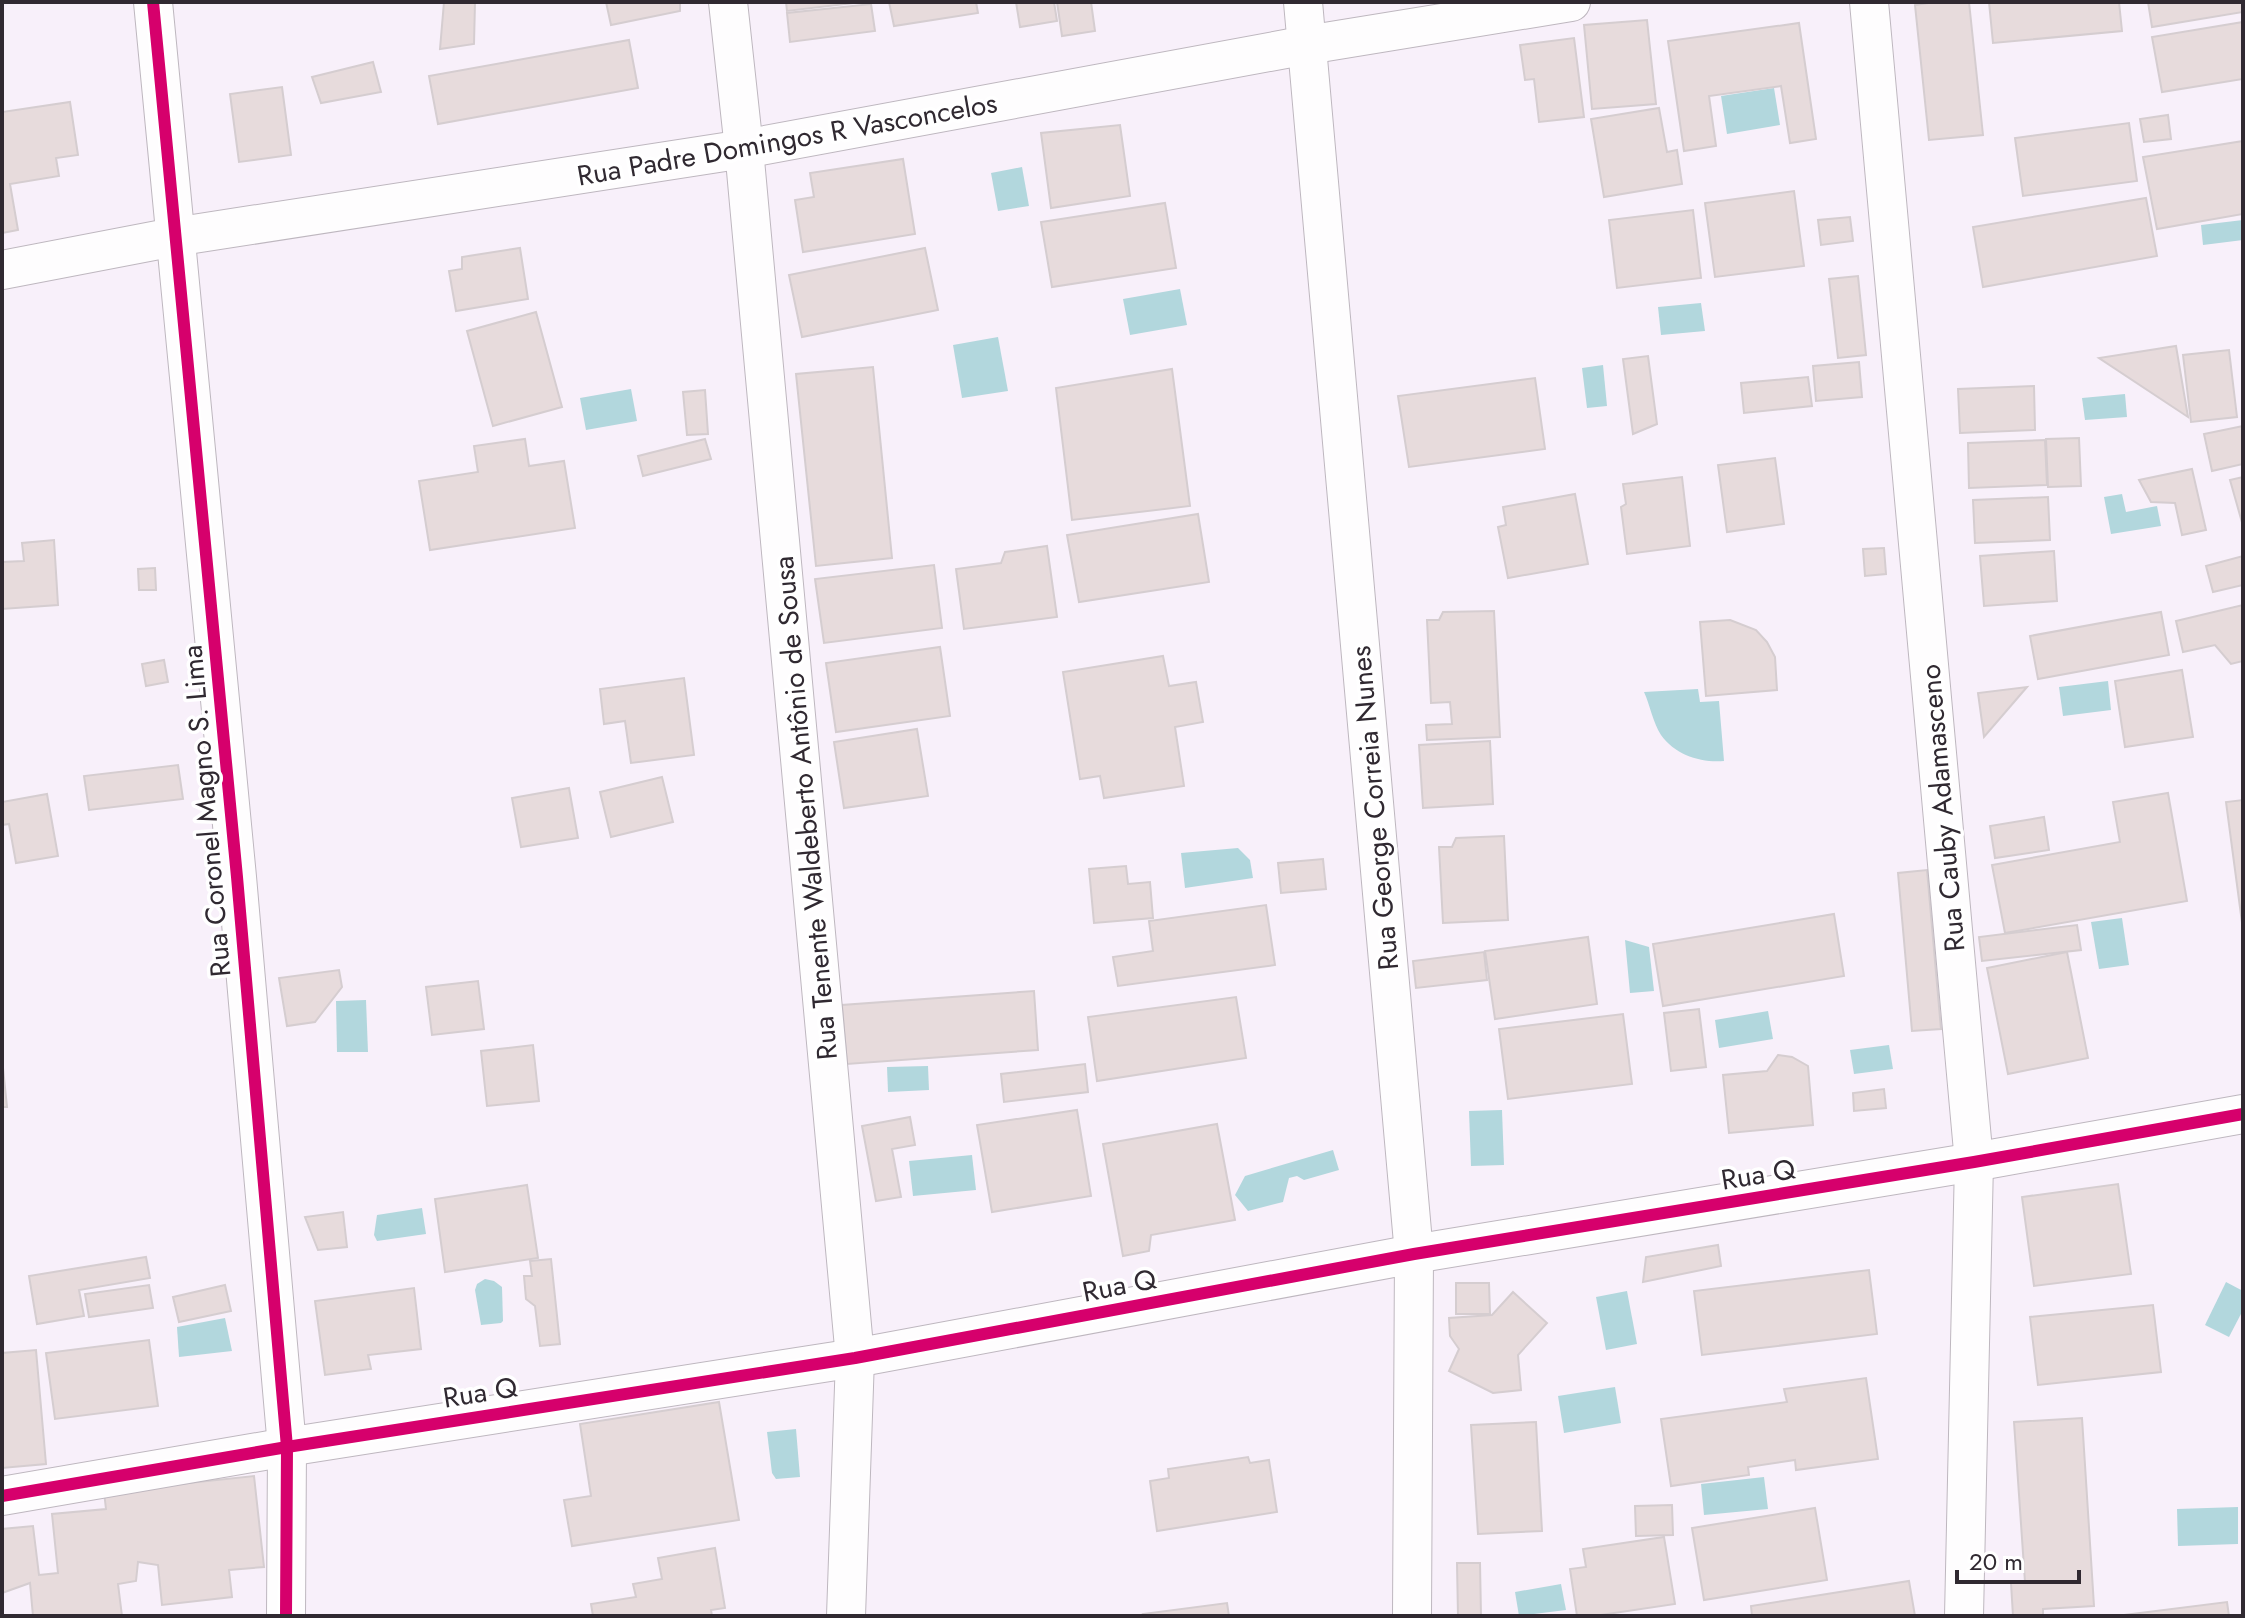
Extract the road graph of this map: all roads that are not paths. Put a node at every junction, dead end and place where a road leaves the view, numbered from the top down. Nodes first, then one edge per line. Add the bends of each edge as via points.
1 (153, 2) edge
2 (728, 2) edge
3 (1303, 2) edge
4 (1571, 2) edge
5 (1869, 2) edge
6 (1307, 45) junction
7 (744, 149) junction
8 (174, 237) junction
9 (2, 270) edge
10 (2243, 1114) edge
11 (1974, 1162) junction
12 (1414, 1254) junction
13 (855, 1358) junction
14 (287, 1447) junction
15 (2, 1496) edge
16 (286, 1616) edge
17 (846, 1616) edge
18 (1412, 1616) edge
19 (1964, 1616) edge

1 - 8 street, Rua Coronel Magno S. Lima
2 - 7 street, Rua Tenente Waldeberto Antônio de Sousa
3 - 6 street, Rua George Correia Nunes
4 - 6 street, Rua Padre Domingos R Vasconcelos
5 - 11 street, Rua Cauby Adamasceno
6 - 7 street, Rua Padre Domingos R Vasconcelos
6 - 12 street, Rua George Correia Nunes
7 - 8 street, Rua Padre Domingos R Vasconcelos
7 - 13 street, Rua Tenente Waldeberto Antônio de Sousa
8 - 9 street, Rua Padre Domingos R Vasconcelos
8 - 14 street, Rua Coronel Magno S. Lima
10 - 11 street, Rua Q
11 - 12 street, Rua Q
11 - 19 street, Rua Cauby Adamasceno
12 - 13 street, Rua Q
12 - 18 street, Rua George Correia Nunes
13 - 14 street, Rua Q
13 - 17 street, Rua Tenente Waldeberto Antônio de Sousa
14 - 15 street, Rua Q
14 - 16 street, Rua Coronel Magno S. Lima

